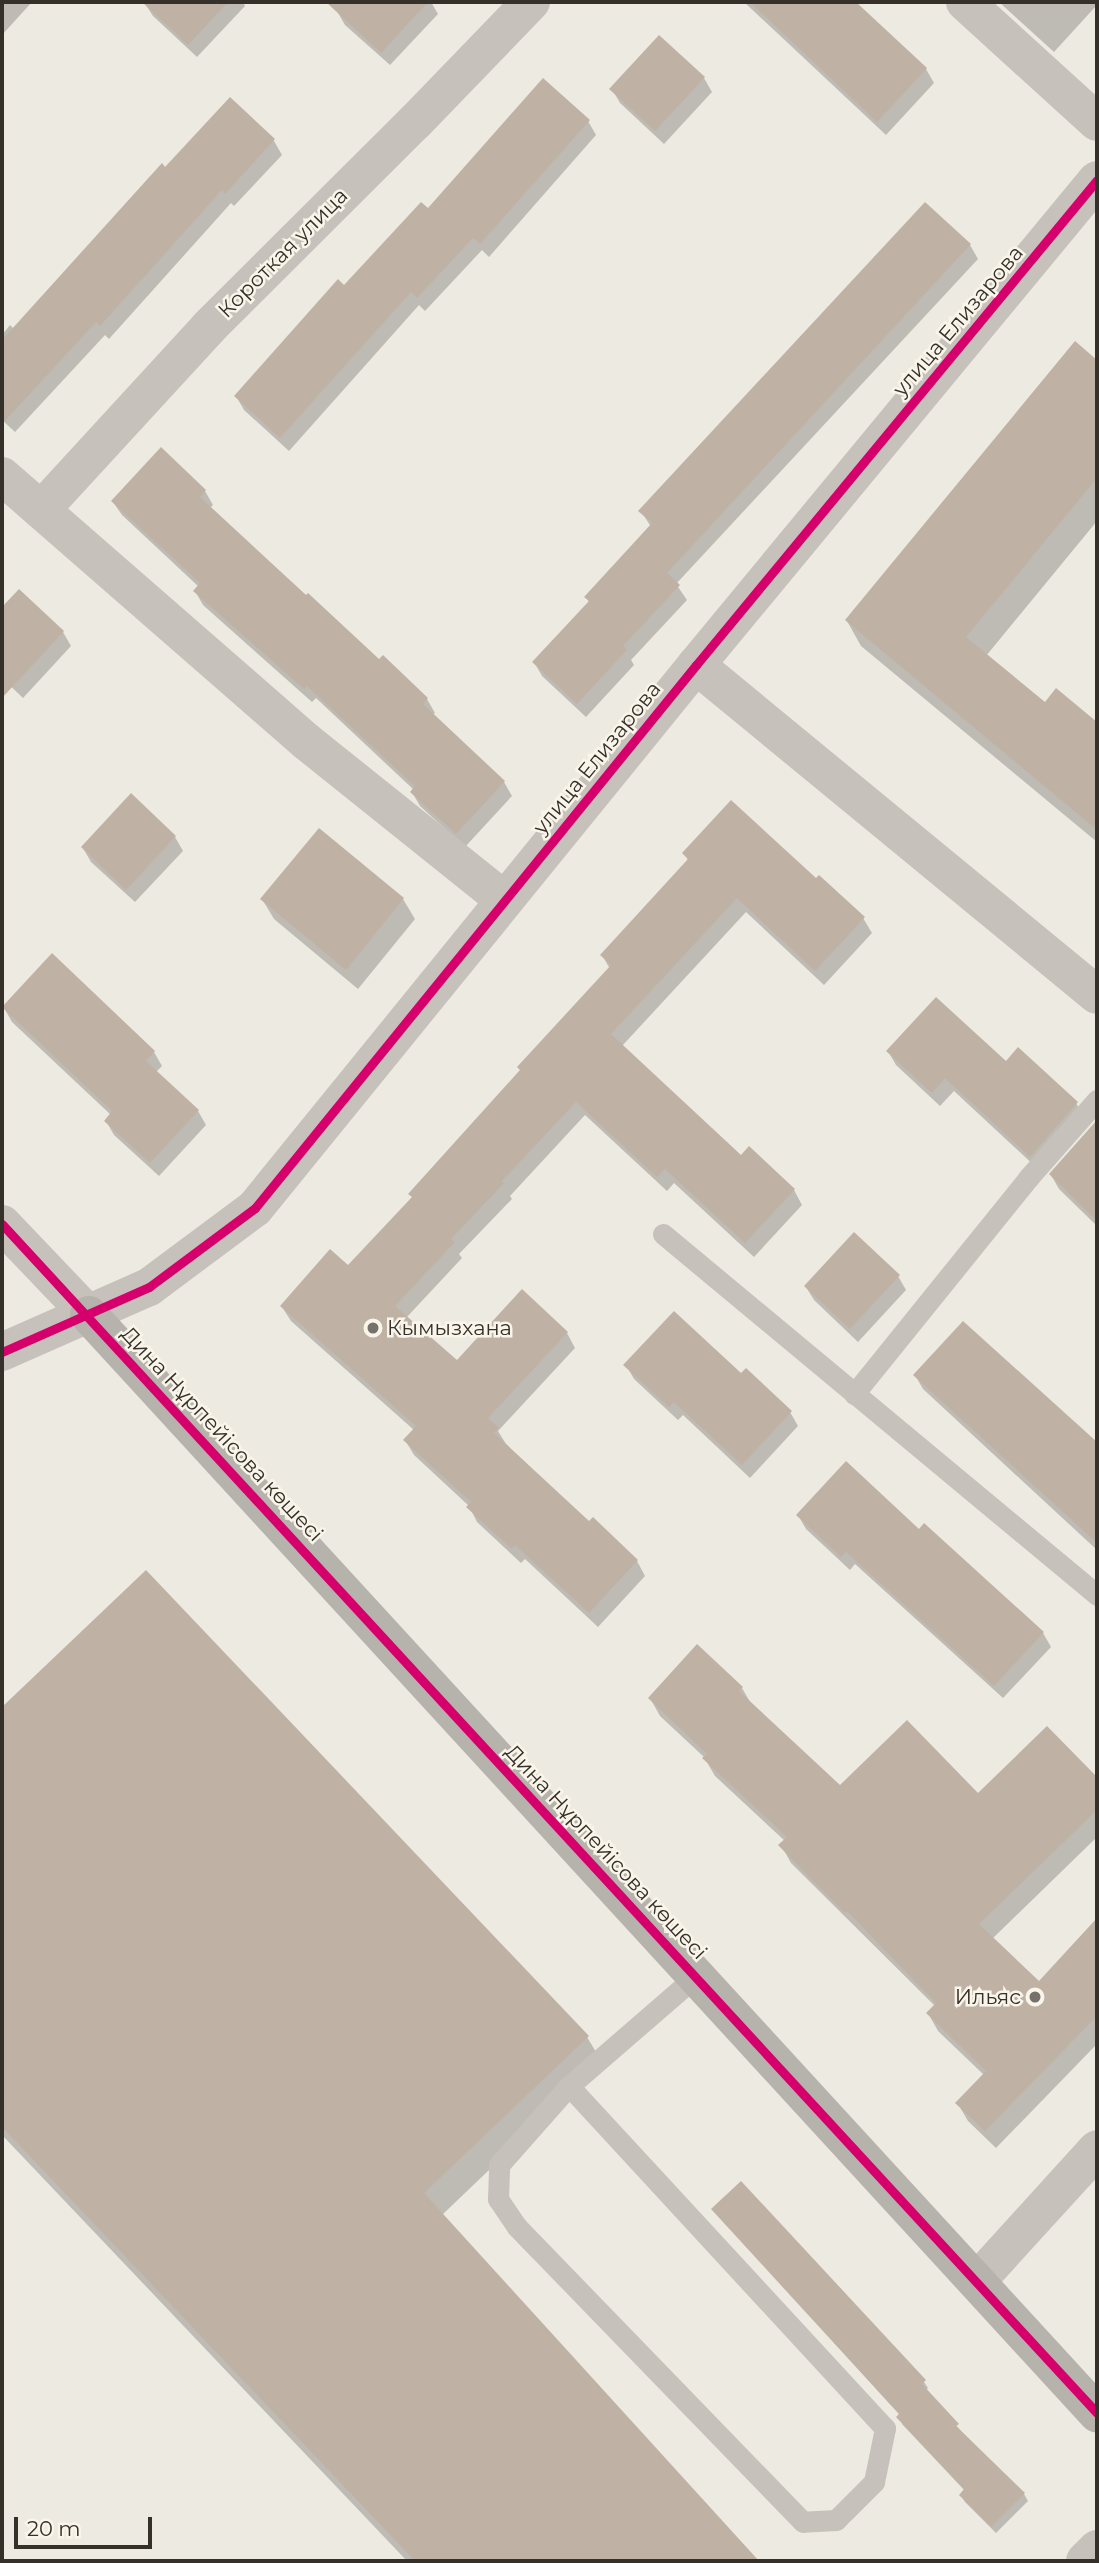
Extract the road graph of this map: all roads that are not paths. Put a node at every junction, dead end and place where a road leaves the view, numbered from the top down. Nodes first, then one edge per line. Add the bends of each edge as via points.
1 (531, 2) edge
2 (965, 2) edge
3 (1097, 122) edge
4 (1097, 180) edge
5 (2, 476) edge
6 (41, 510) junction
7 (696, 665) junction
8 (504, 900) junction
9 (1097, 995) edge
10 (1097, 1100) edge
11 (2, 1224) edge
12 (663, 1234) dead end
13 (89, 1315) junction
14 (2, 1352) edge
15 (854, 1394) junction
16 (1097, 1595) edge
17 (696, 1976) junction
18 (569, 2085) junction
19 (1097, 2149) edge
20 (977, 2281) junction
21 (1097, 2413) edge
22 (1097, 2549) edge
23 (1085, 2561) edge

1 - 6 street, Короткая улица via 209,327
2 - 3 street
4 - 7 street, улица Елизарова
5 - 6 street
6 - 8 street via 307,743
7 - 8 street, улица Елизарова
7 - 9 street
8 - 13 street, улица Елизарова via 255,1208 149,1287
10 - 15 lane
11 - 13 street
12 - 15 lane
13 - 14 street, улица Елизарова
13 - 17 street, Дина Нұрпейісова көшесі
15 - 16 lane
17 - 18 lane
17 - 20 street, Дина Нұрпейісова көшесі
18 - 18 lane via 499,2165 498,2199 517,2227 803,2522 836,2520 874,2482 885,2428
19 - 20 street
20 - 21 street, Дина Нұрпейісова көшесі
22 - 23 street

